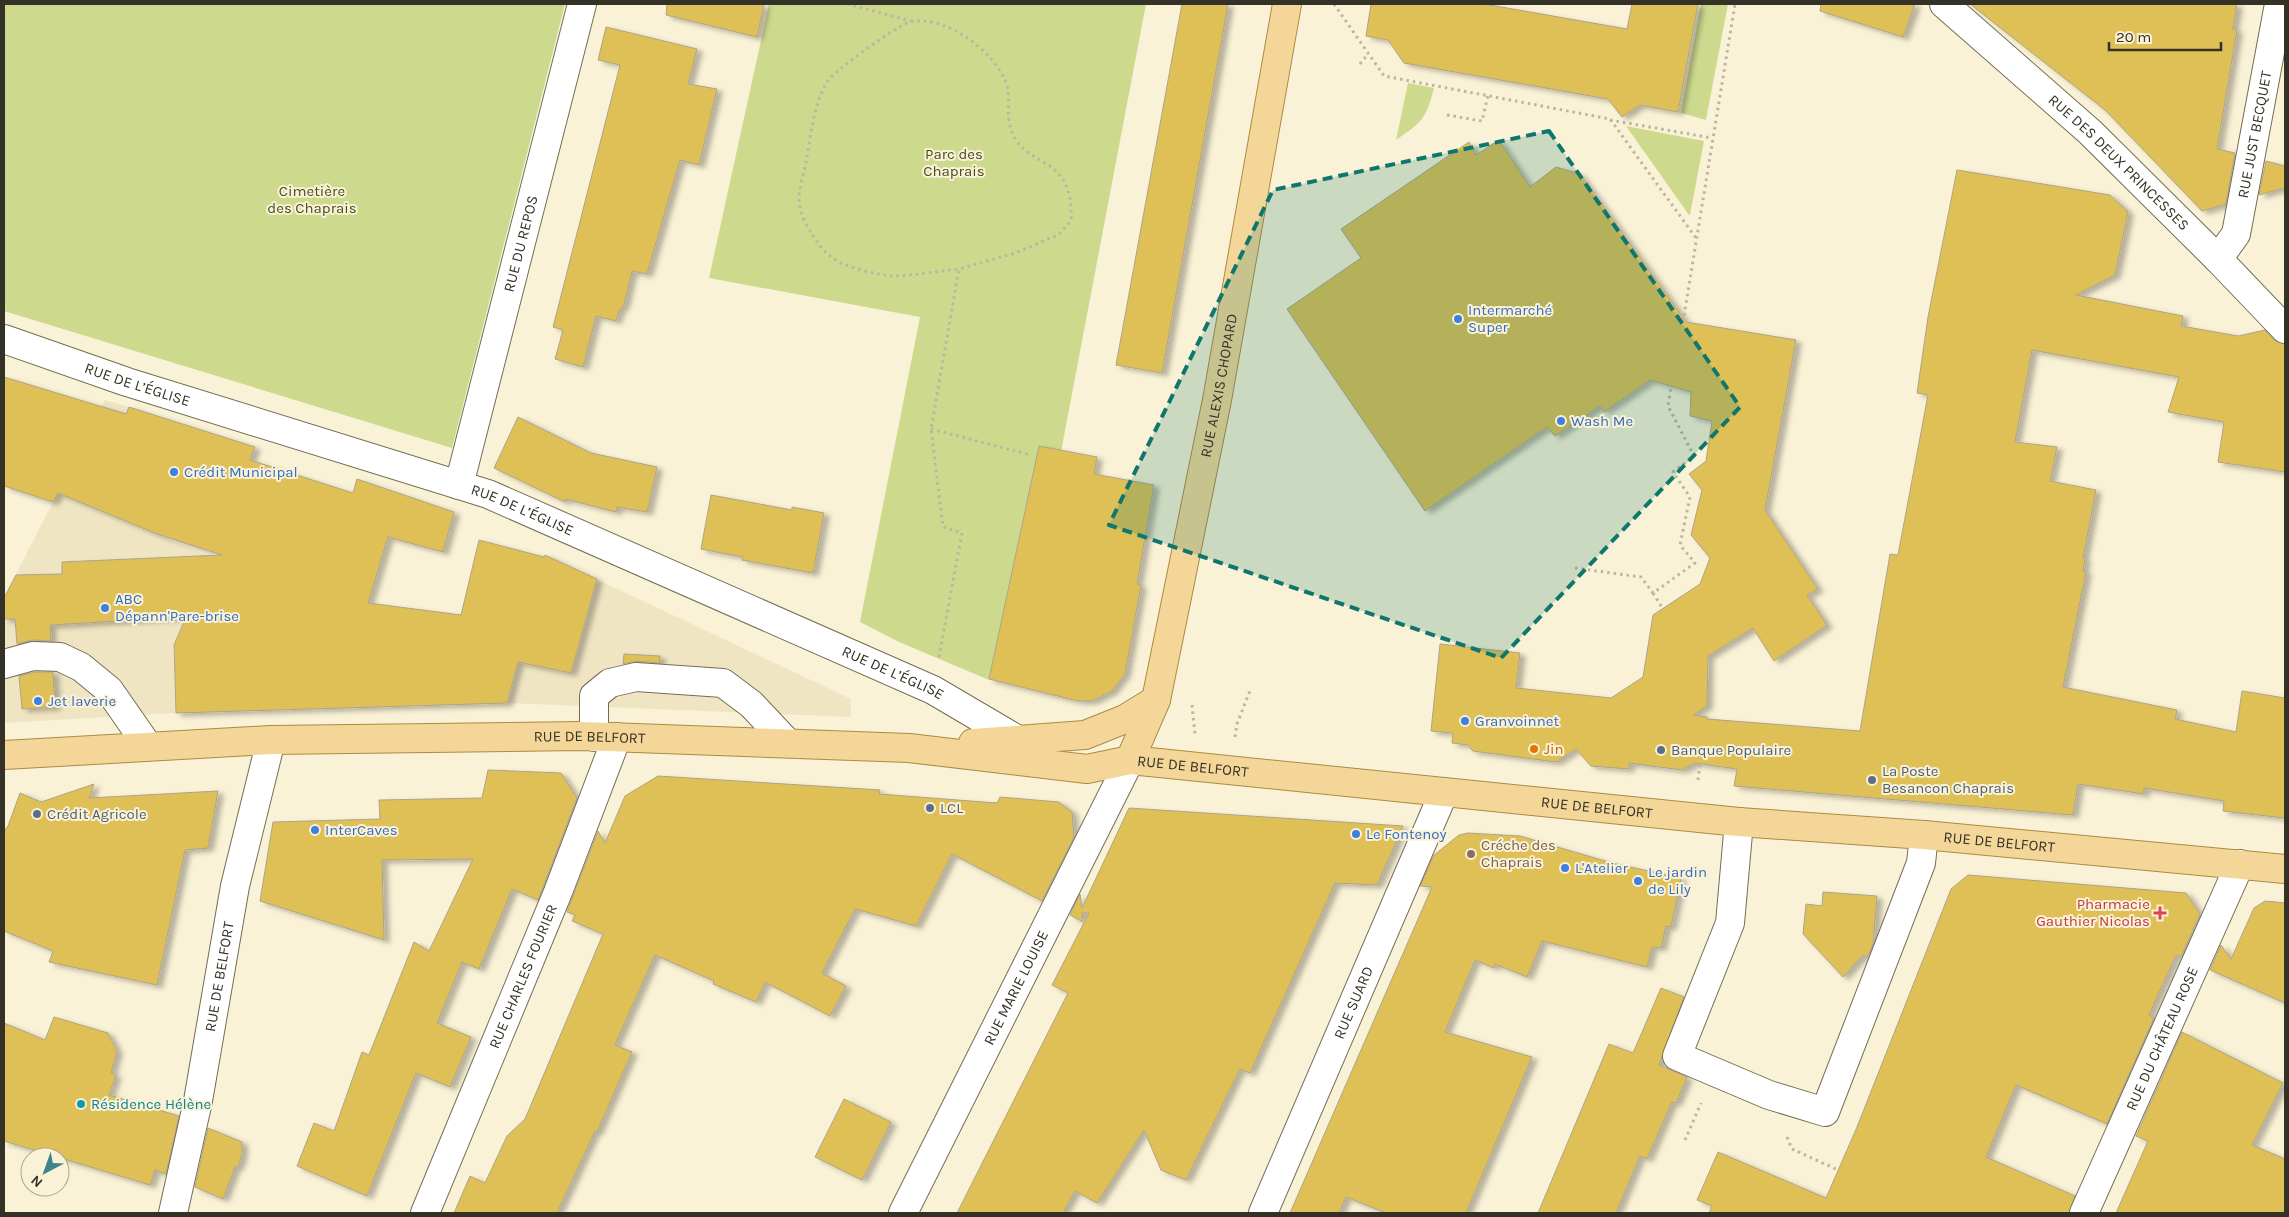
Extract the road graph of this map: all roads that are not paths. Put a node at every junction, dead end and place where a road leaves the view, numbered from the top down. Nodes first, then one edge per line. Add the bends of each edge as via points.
1 (582, 4) edge
2 (1287, 4) edge
3 (1944, 4) edge
4 (2279, 4) edge
5 (2218, 259) junction
6 (2285, 329) edge
7 (4, 339) edge
8 (459, 485) junction
9 (4, 664) edge
10 (1156, 700) junction
11 (606, 737) junction
12 (271, 740) junction
13 (1018, 740) junction
14 (786, 742) junction
15 (148, 746) junction
16 (909, 748) junction
17 (4, 754) edge
18 (1130, 760) junction
19 (1444, 792) junction
20 (1739, 822) junction
21 (1924, 836) junction
22 (2240, 864) junction
23 (2285, 869) edge
24 (173, 1213) edge
25 (425, 1213) edge
26 (903, 1213) edge
27 (1264, 1213) edge
28 (2084, 1213) edge

1 - 8 street, RUE DU REPOS
2 - 10 main road, RUE ALEXIS CHOPARD via 1217,400
3 - 5 street, RUE DES DEUX PRINCESSES via 2090,132
4 - 5 street, RUE JUST BECQUET via 2236,234
5 - 6 street, RUE DES DEUX PRINCESSES
7 - 8 street, RUE DE L’ÉGLISE via 127,382
8 - 13 street, RUE DE L’ÉGLISE via 552,521 933,690
9 - 15 street via 33,656 60,657 80,667 109,690
10 - 13 main road, RUE DE BELFORT via 1125,719 1092,733
10 - 18 main road, RUE ALEXIS CHOPARD
11 - 12 main road, RUE DE BELFORT
11 - 14 main road, RUE DE BELFORT
11 - 14 street via 594,696 610,683 636,677 723,682 751,704
11 - 25 street, RUE CHARLES FOURIER via 554,901
12 - 15 main road, RUE DE BELFORT
12 - 24 street, RUE DE BELFORT via 236,886 198,1101
13 - 16 main road, RUE DE BELFORT
14 - 16 main road, RUE DE BELFORT
15 - 17 main road, RUE DE BELFORT
16 - 18 main road, RUE DE BELFORT via 1087,769
18 - 19 main road, RUE DE BELFORT
18 - 26 street, RUE MARIE LOUISE
19 - 20 main road, RUE DE BELFORT
19 - 27 street, RUE SUARD
20 - 21 main road, RUE DE BELFORT
20 - 21 street via 1730,923 1677,1056 1769,1095 1826,1112 1921,863
21 - 22 main road, RUE DE BELFORT
22 - 23 main road, RUE DE BELFORT
22 - 28 street, RUE DU CHÂTEAU ROSE

